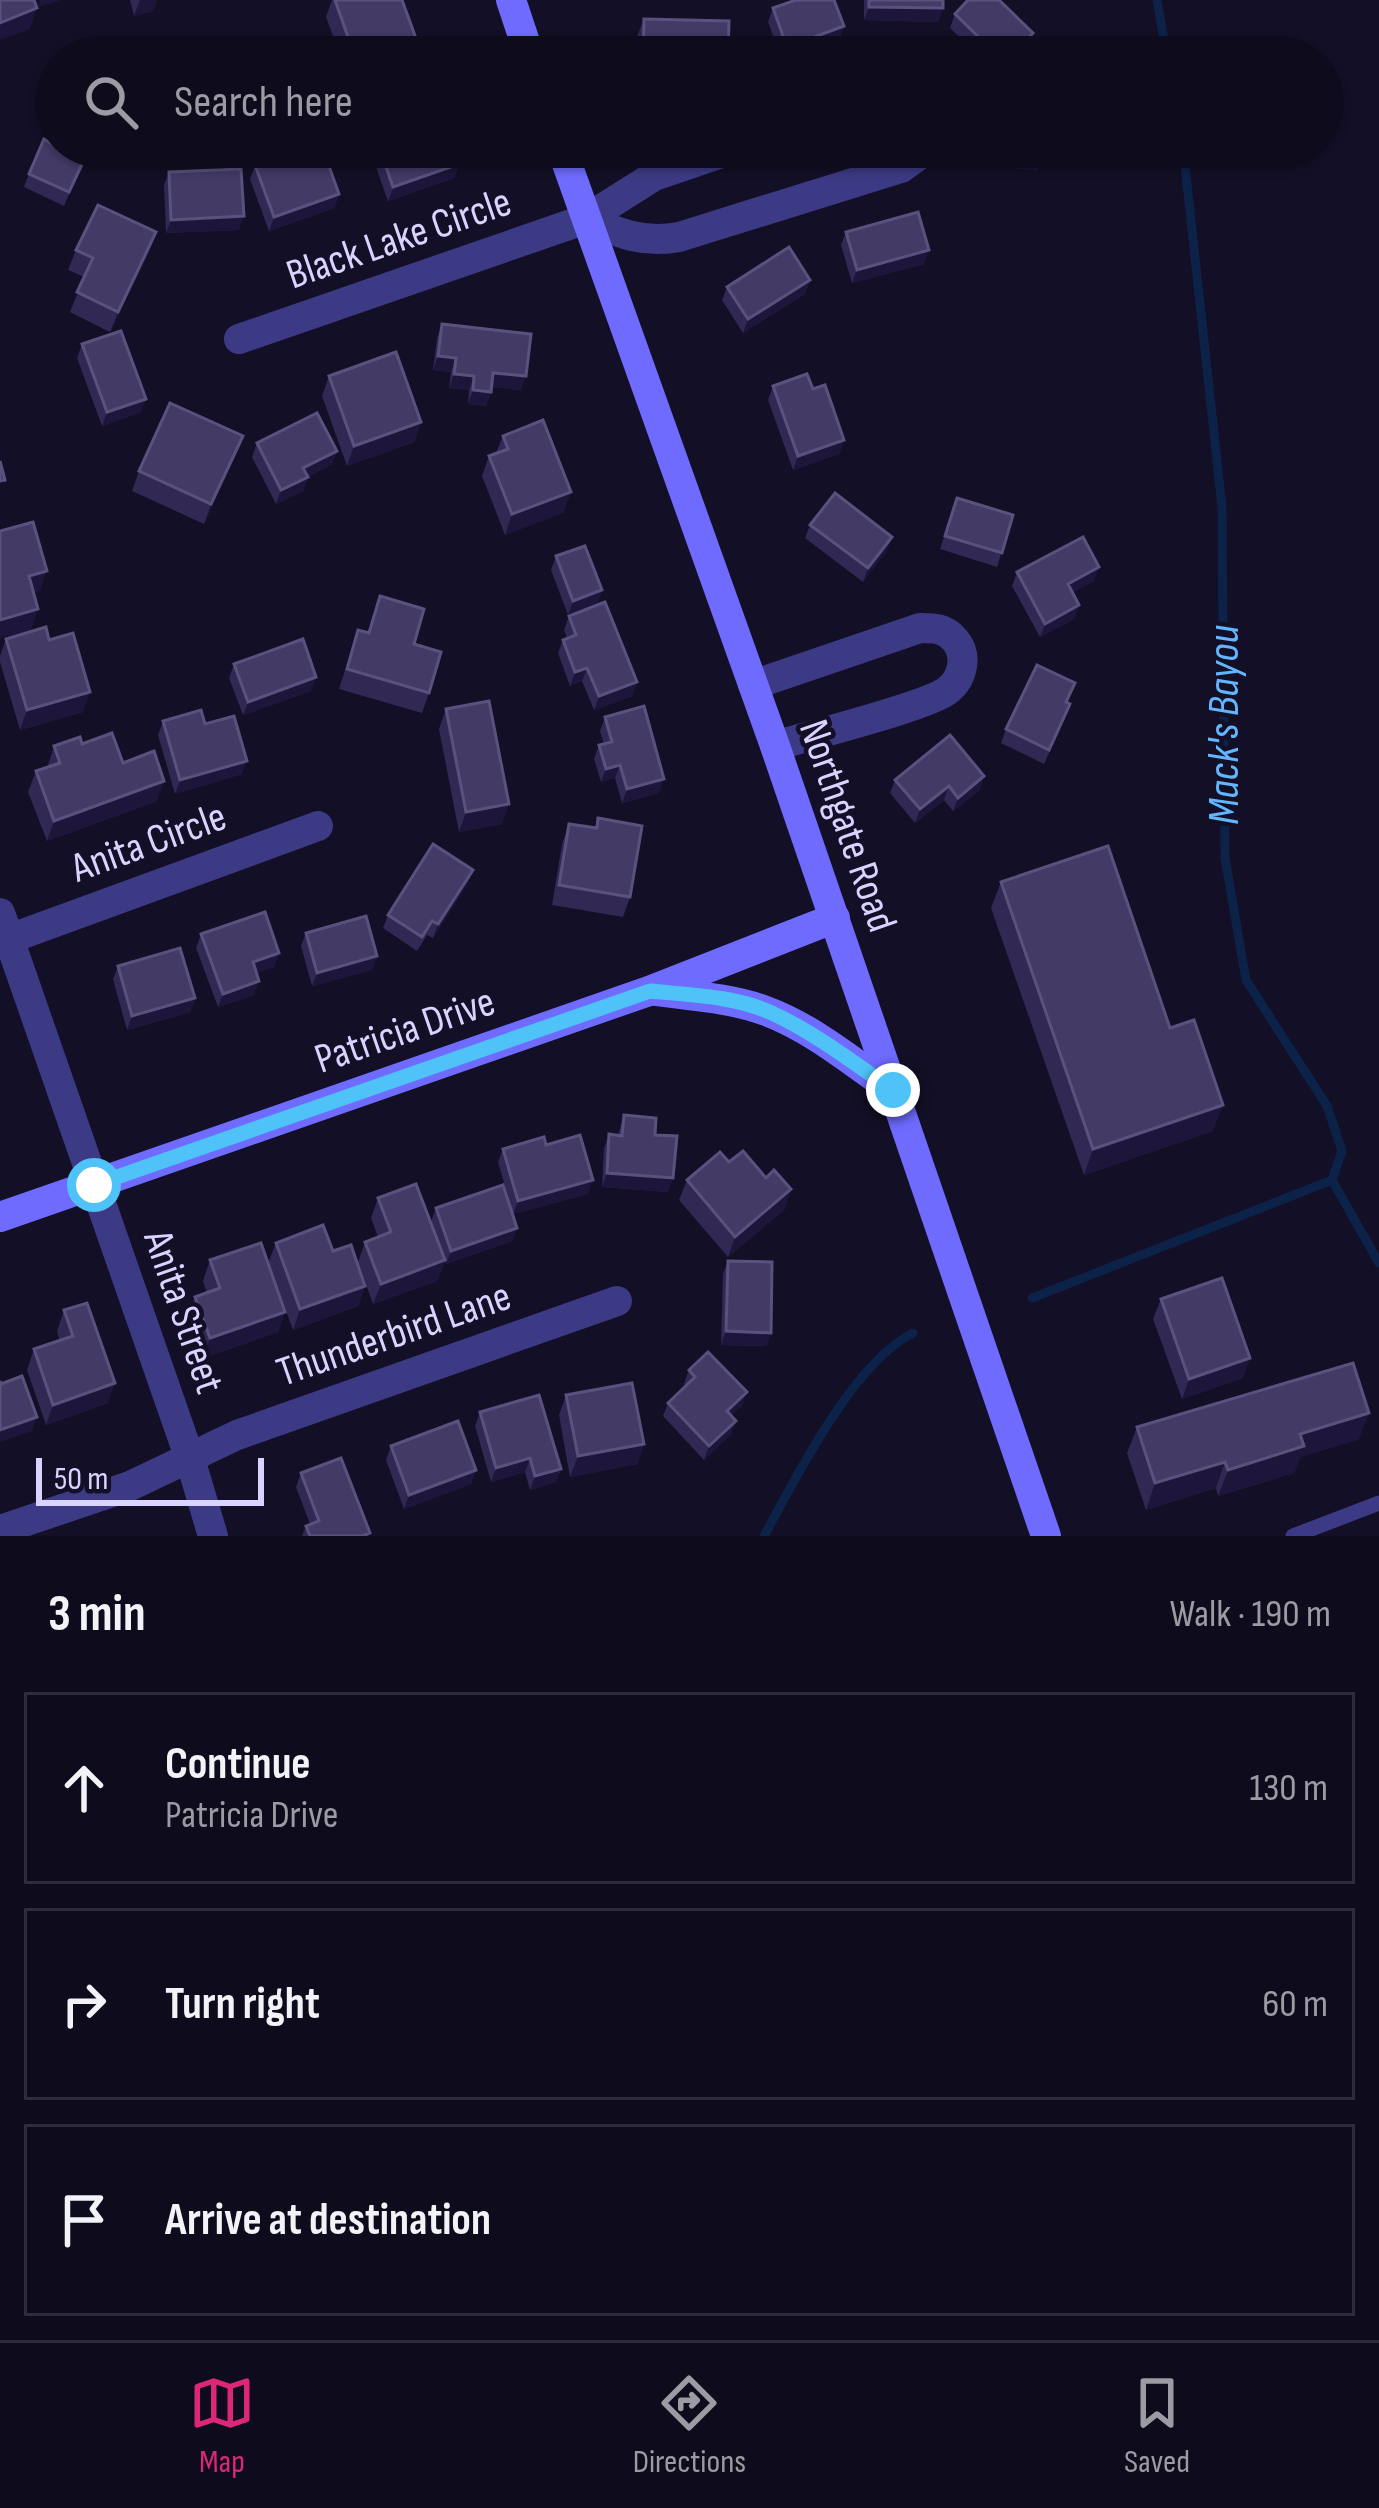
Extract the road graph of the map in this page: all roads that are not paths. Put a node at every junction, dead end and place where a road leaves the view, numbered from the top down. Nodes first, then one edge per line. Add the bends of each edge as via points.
1 (511, 0) edge
2 (523, 36) edge
3 (568, 168) edge
4 (678, 168) edge
5 (901, 168) edge
6 (586, 219) junction
7 (239, 339) dead end
8 (753, 686) junction
9 (776, 746) junction
10 (318, 826) dead end
11 (835, 918) junction
12 (4, 926) edge
13 (650, 991) junction
14 (893, 1090) junction
15 (94, 1185) junction
16 (0, 1217) edge
17 (617, 1301) dead end
18 (190, 1459) junction
19 (1379, 1503) edge
20 (1327, 1530) edge
21 (0, 1531) edge
22 (213, 1536) edge
23 (1046, 1536) edge
24 (1293, 1536) edge

1 - 2 main road
3 - 6 main road, Northgate Road
4 - 6 street, Black Lake Circle
5 - 6 street via 660,241
6 - 7 street, Black Lake Circle
6 - 8 main road, Northgate Road
8 - 9 main road, Northgate Road
8 - 9 street via 920,628 952,635 962,649 963,667 945,693
9 - 11 main road, Northgate Road
10 - 12 street, Anita Circle
11 - 13 main road, Patricia Drive
11 - 14 main road, Northgate Road
12 - 15 street, Anita Street
13 - 14 main road via 769,1012
13 - 15 main road, Patricia Drive
14 - 23 main road, Northgate Road
15 - 16 main road, Patricia Drive
15 - 18 street, Anita Street
17 - 18 street, Thunderbird Lane via 237,1435
18 - 21 street, Thunderbird Lane
18 - 22 street, Anita Street
19 - 20 lane
20 - 24 lane

